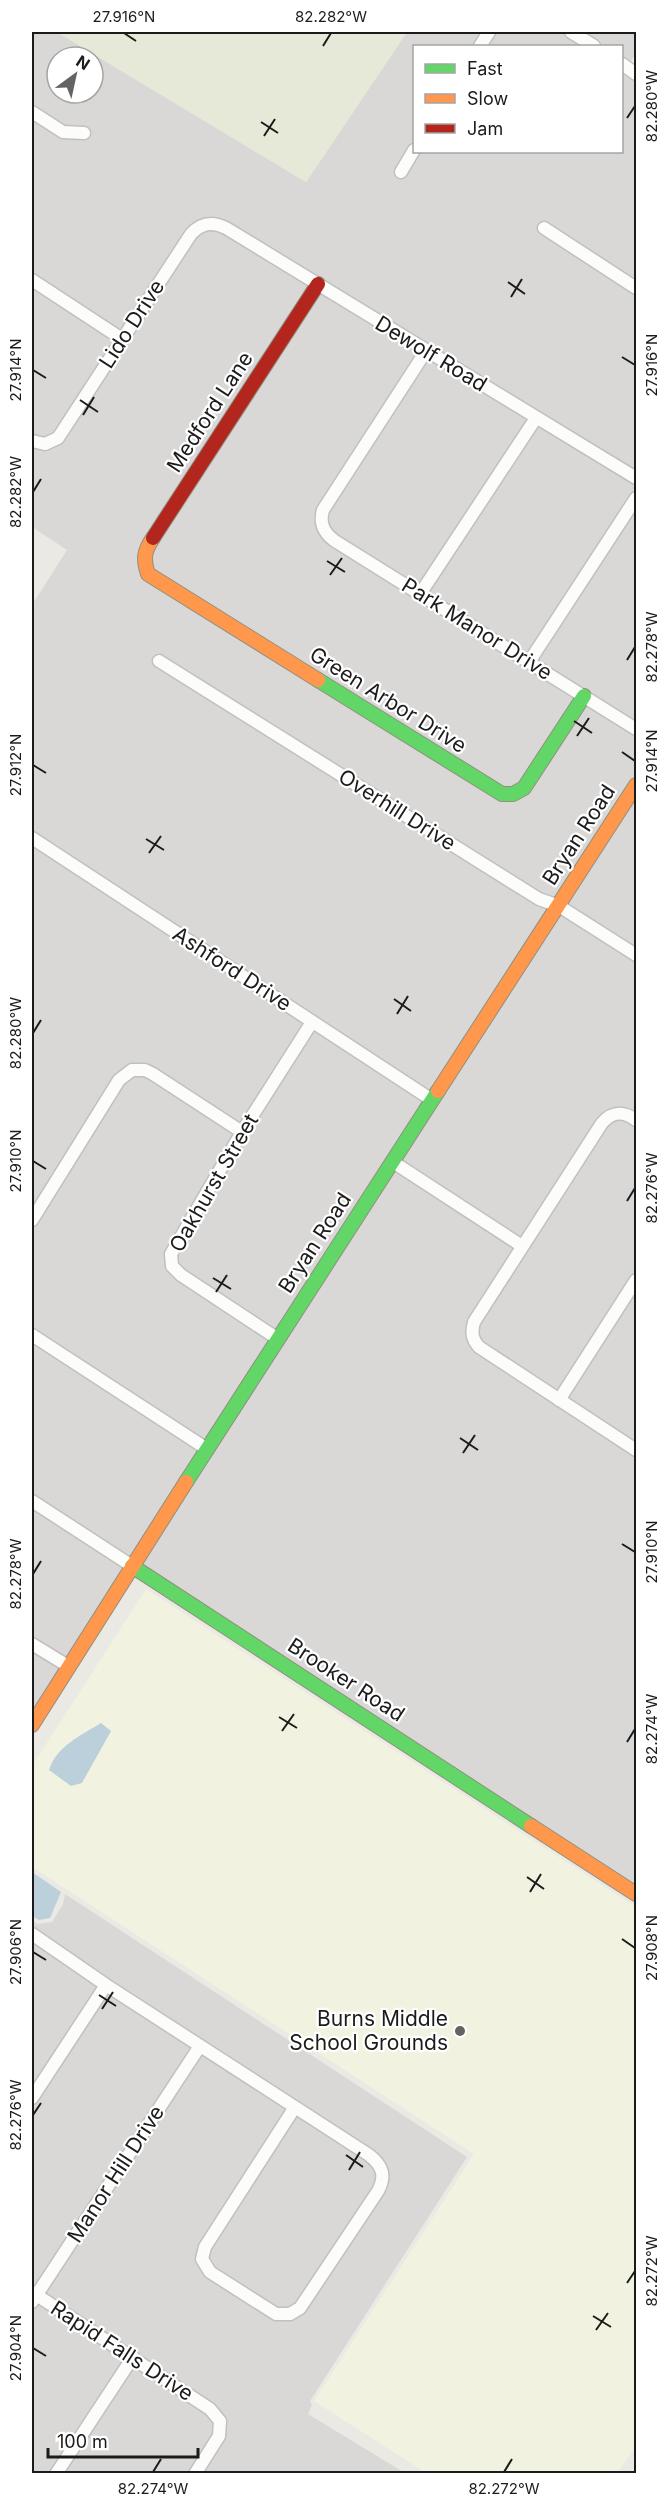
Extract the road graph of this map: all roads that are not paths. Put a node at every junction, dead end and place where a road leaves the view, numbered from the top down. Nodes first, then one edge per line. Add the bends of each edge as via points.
1 (489, 32) edge
2 (571, 32) edge
3 (481, 45) edge
4 (592, 45) edge
5 (32, 112) edge
6 (84, 134) dead end
7 (413, 152) edge
8 (401, 172) dead end
9 (226, 228) joint
10 (544, 228) dead end
11 (32, 280) edge
12 (318, 284) junction
13 (636, 288) edge
14 (122, 339) junction
15 (426, 351) junction
16 (536, 418) junction
17 (32, 441) edge
18 (636, 477) edge
19 (636, 498) edge
20 (144, 564) joint
21 (420, 594) junction
22 (159, 661) dead end
23 (529, 662) junction
24 (584, 696) junction
25 (636, 729) edge
26 (636, 785) edge
27 (32, 838) edge
28 (559, 906) junction
29 (636, 955) edge
30 (312, 1022) junction
31 (432, 1100) junction
32 (636, 1120) edge
33 (242, 1132) junction
34 (393, 1162) junction
35 (32, 1220) edge
36 (522, 1246) junction
37 (636, 1280) edge
38 (32, 1335) edge
39 (278, 1339) junction
40 (559, 1400) junction
41 (207, 1449) junction
42 (636, 1450) edge
43 (32, 1501) edge
44 (132, 1566) junction
45 (32, 1644) edge
46 (68, 1666) junction
47 (32, 1725) edge
48 (636, 1894) edge
49 (32, 1934) edge
50 (106, 1985) junction
51 (200, 2046) junction
52 (32, 2098) edge
53 (295, 2107) junction
54 (33, 2296) edge
55 (133, 2357) junction
56 (56, 2474) edge
57 (195, 2474) edge

1 - 3 street
2 - 4 street
5 - 6 street via 63,132
7 - 8 street
9 - 12 street, Dewolf Road
9 - 14 street, Lido Drive via 208,224 195,230
10 - 13 street
11 - 14 street
12 - 15 street, Dewolf Road
12 - 20 street, Medford Lane via 146,548
14 - 17 street, Lido Drive via 60,434 49,443
15 - 16 street, Dewolf Road
15 - 21 street, Park Manor Drive via 324,510 322,526 331,538
16 - 18 street, Dewolf Road
16 - 21 street
19 - 23 street
20 - 24 street, Green Arbor Drive via 156,580 502,794 524,788
21 - 23 street, Park Manor Drive
22 - 28 street, Overhill Drive via 539,899
23 - 24 street, Park Manor Drive
24 - 25 street, Park Manor Drive
26 - 28 street, Bryan Road
27 - 30 street, Ashford Drive
28 - 29 street, Overhill Drive
28 - 31 street, Bryan Road
30 - 31 street, Ashford Drive
30 - 33 street, Oakhurst Street
31 - 34 street, Bryan Road
32 - 36 street via 619,1113 602,1123
33 - 35 street via 153,1074 132,1070 119,1080
33 - 39 street, Oakhurst Street via 173,1247 172,1266
34 - 36 street
34 - 39 street, Bryan Road
36 - 40 street via 474,1322 472,1337 479,1347
37 - 40 street
38 - 41 street
39 - 41 street, Bryan Road
40 - 42 street
41 - 44 street, Bryan Road
43 - 44 street, Brooker Road
44 - 46 street, Bryan Road
44 - 48 street, Brooker Road
45 - 46 street
46 - 47 street, Bryan Road
49 - 50 street
50 - 51 street
50 - 52 street
51 - 53 street
51 - 54 street, Manor Hill Drive
53 - 53 street via 376,2160 383,2177 378,2191 300,2308 290,2314 276,2314 210,2272 202,2259 205,2247
54 - 55 street, Rapid Falls Drive
55 - 56 street
55 - 57 street, Rapid Falls Drive via 210,2409 220,2421 219,2436

